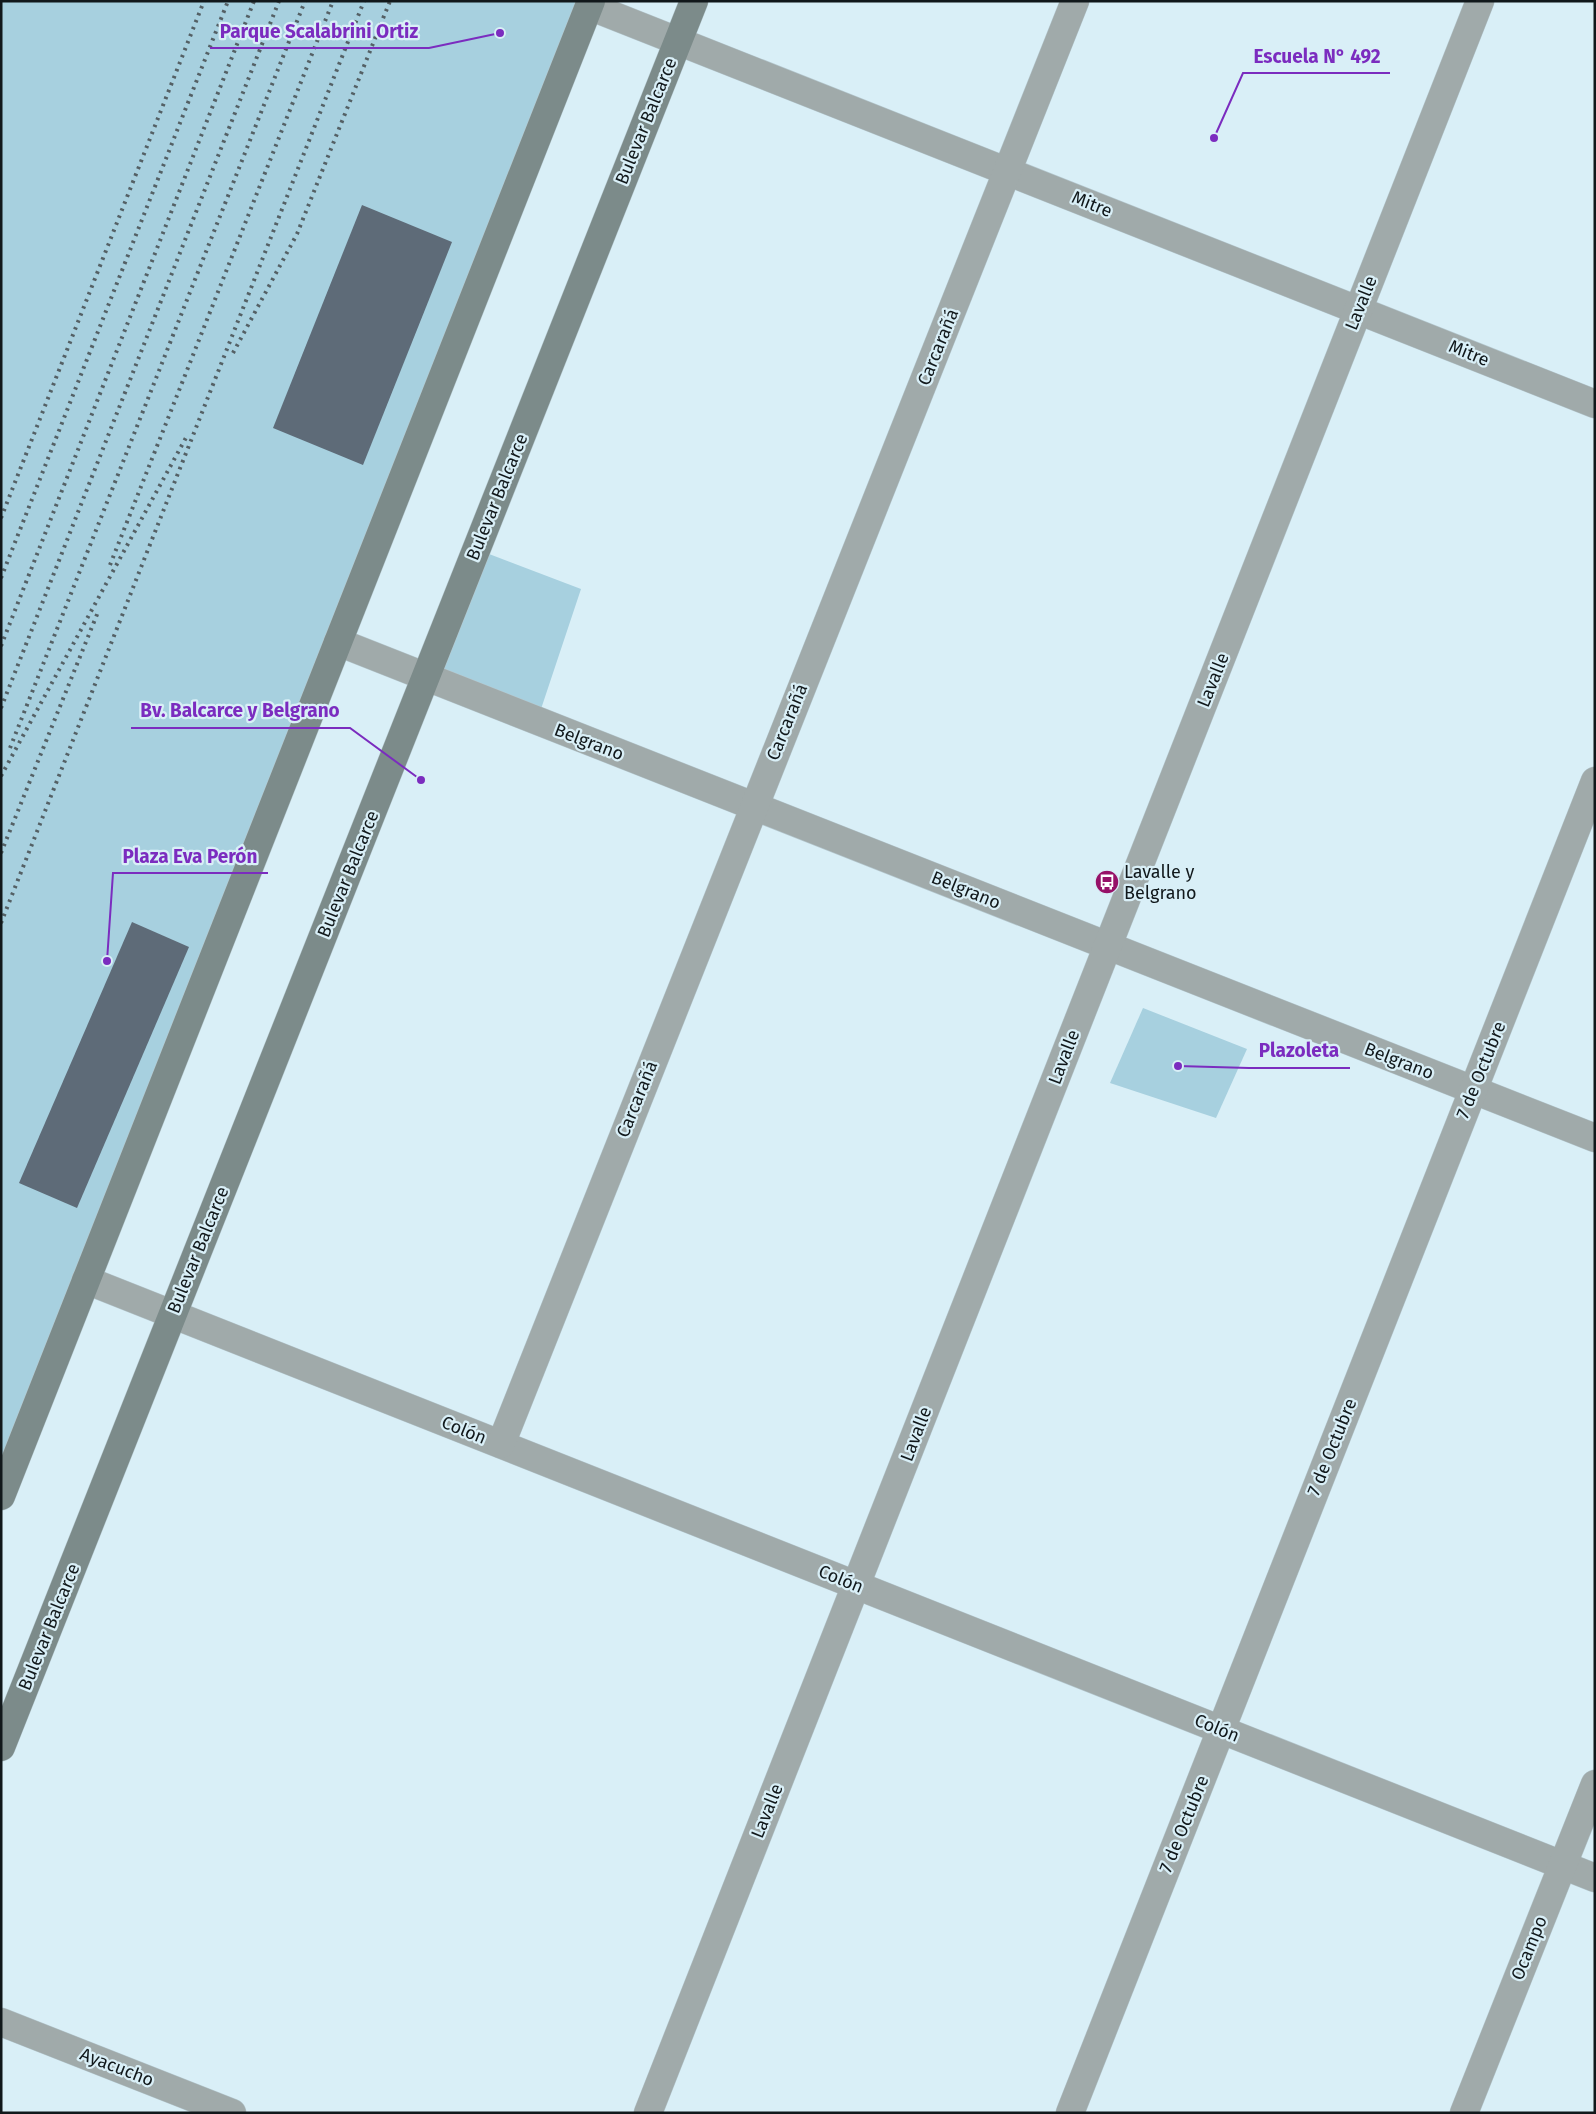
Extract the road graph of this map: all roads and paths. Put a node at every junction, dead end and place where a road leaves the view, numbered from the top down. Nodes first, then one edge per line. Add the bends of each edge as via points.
1 (694, 1) edge
2 (1075, 1) edge
3 (1480, 1) edge
4 (590, 4) edge
5 (678, 40) junction
6 (1008, 171) junction
7 (1359, 309) junction
8 (1595, 404) edge
9 (338, 642) junction
10 (425, 677) junction
11 (1595, 781) edge
12 (753, 806) junction
13 (1108, 946) junction
14 (1473, 1090) junction
15 (1595, 1138) edge
16 (86, 1280) junction
17 (173, 1314) junction
18 (500, 1444) junction
19 (1, 1496) edge
20 (856, 1585) junction
21 (1221, 1730) junction
22 (1, 1746) edge
23 (1595, 1784) edge
24 (1562, 1865) junction
25 (1595, 1878) edge
26 (1, 2022) edge
27 (232, 2113) edge
28 (648, 2113) edge
29 (1070, 2113) edge
30 (1464, 2113) edge

1 - 5 main road, Bulevar Balcarce
2 - 6 street, Carcarañá
3 - 7 street, Lavalle
4 - 5 street, Mitre
4 - 9 main road
5 - 6 street, Mitre
5 - 10 main road, Bulevar Balcarce
6 - 7 street, Mitre
6 - 12 street, Carcarañá
7 - 8 street, Mitre
7 - 13 street, Lavalle
9 - 10 street, Belgrano
9 - 16 main road
10 - 12 street, Belgrano
10 - 17 main road, Bulevar Balcarce
11 - 14 street, 7 de Octubre
12 - 13 street, Belgrano
12 - 18 street, Carcarañá
13 - 14 street, Belgrano
13 - 20 street, Lavalle
14 - 15 street, Belgrano
14 - 21 street, 7 de Octubre
16 - 17 street, Colón
16 - 19 main road
17 - 18 street, Colón
17 - 22 main road, Bulevar Balcarce
18 - 20 street, Colón
20 - 21 street, Colón
20 - 28 street, Lavalle
21 - 24 street, Colón
21 - 29 street, 7 de Octubre
23 - 24 street, Ocampo
24 - 25 street, Colón
24 - 30 street, Ocampo
26 - 27 street, Ayacucho

